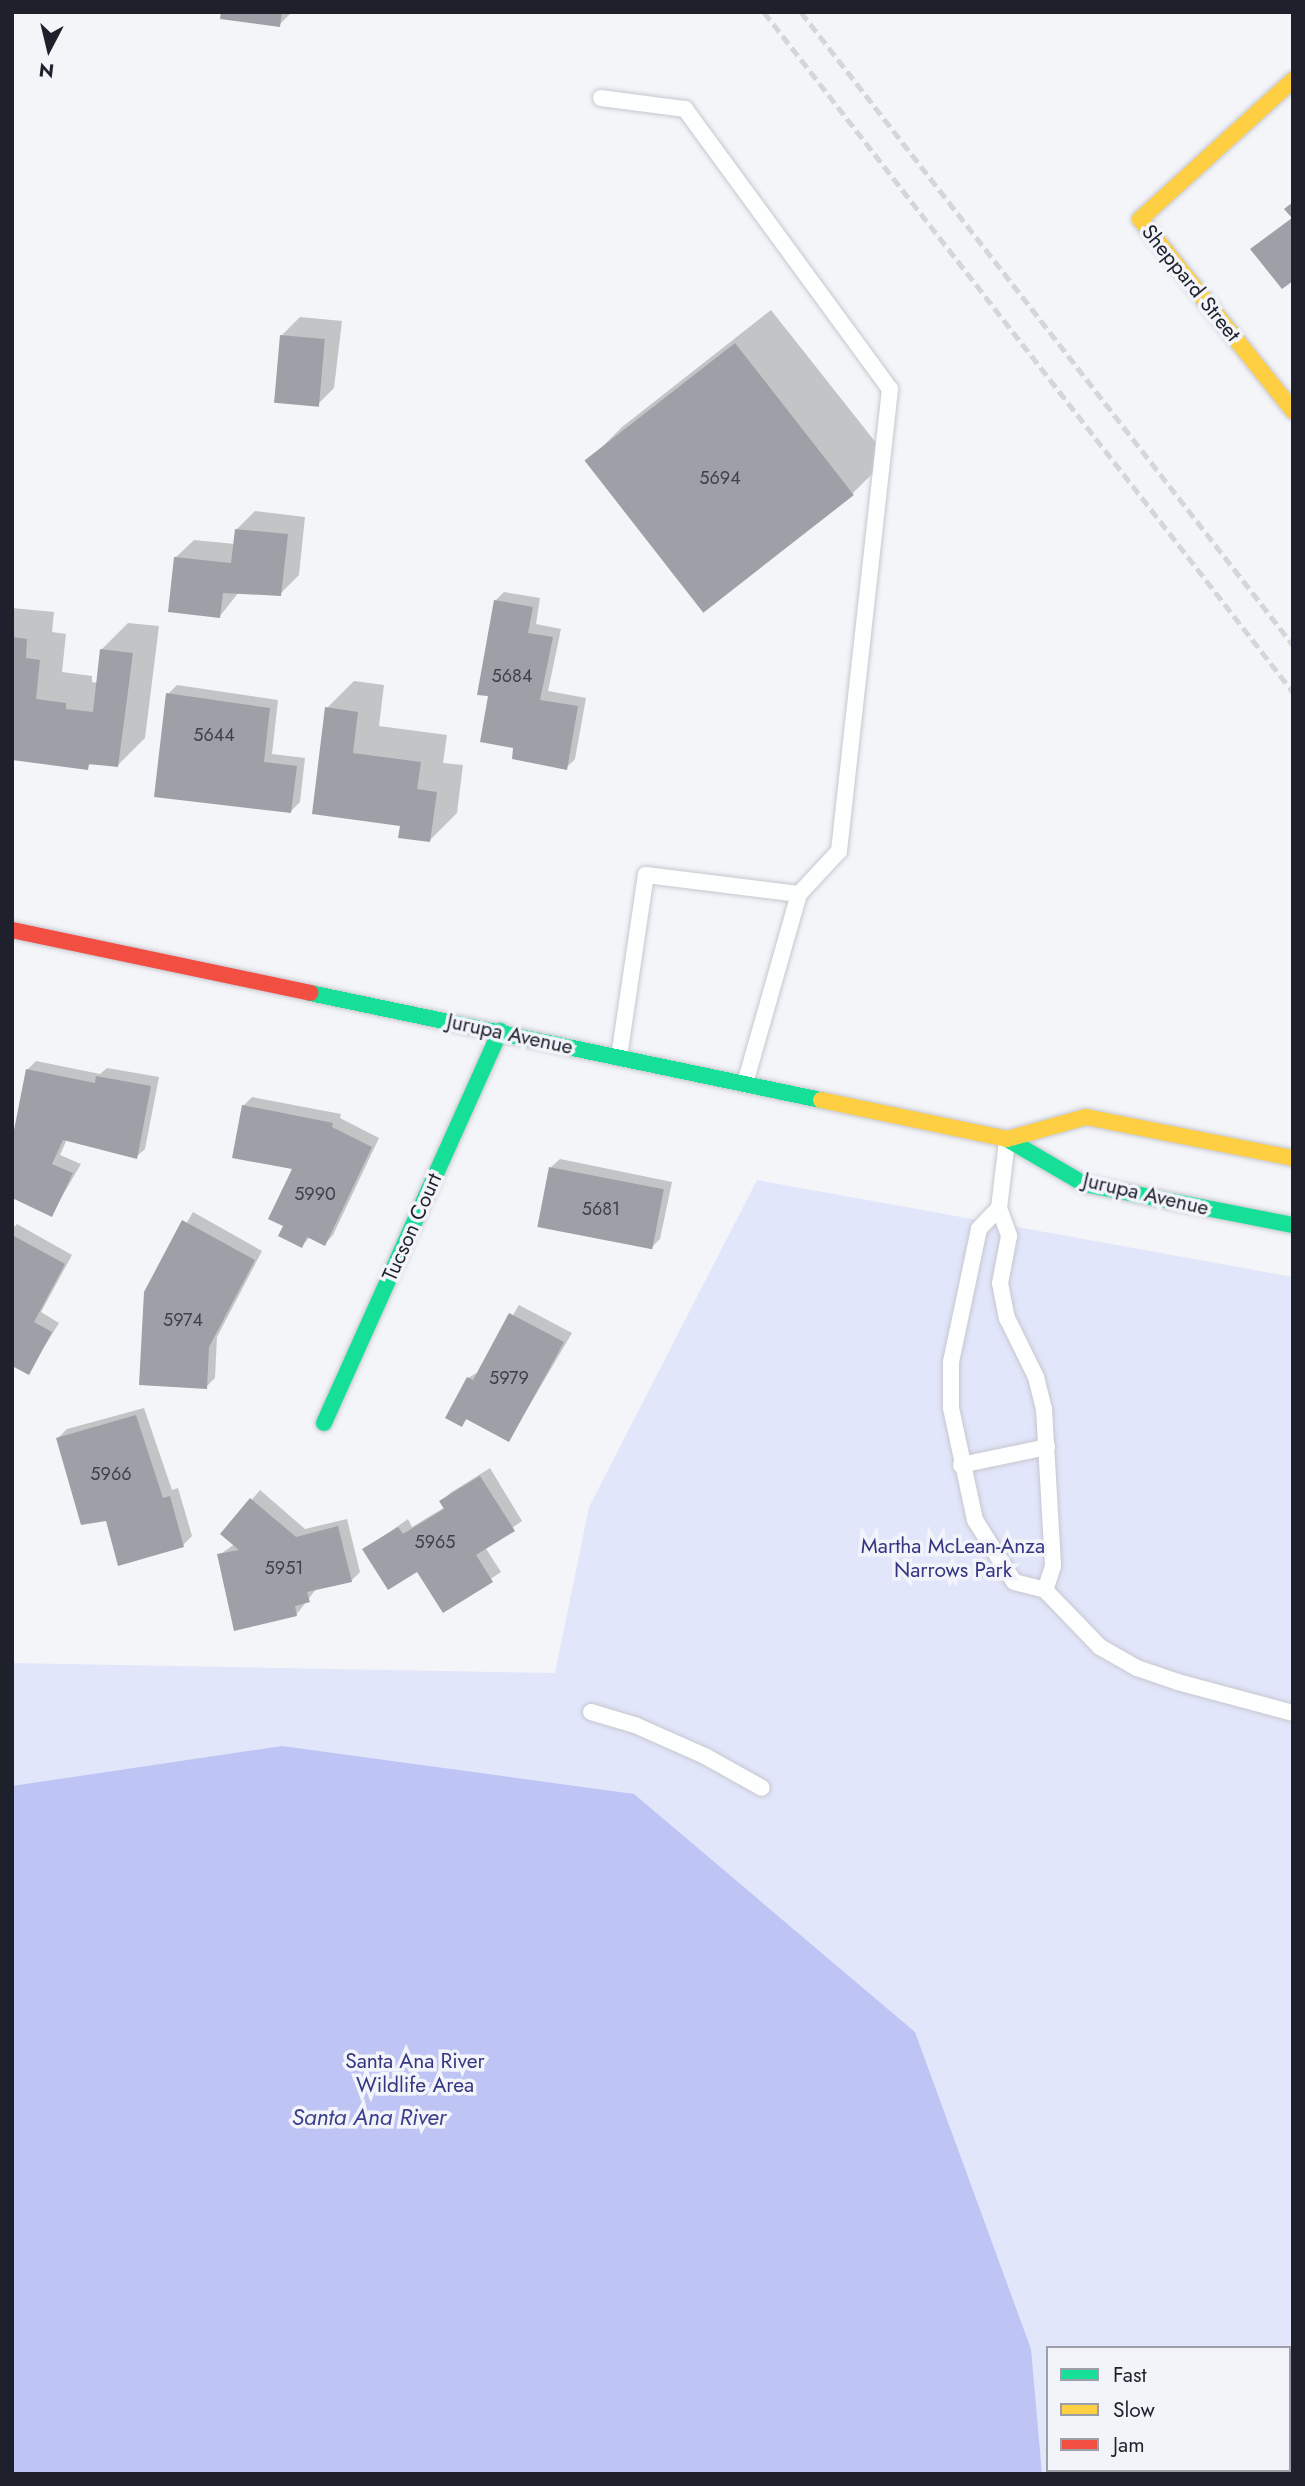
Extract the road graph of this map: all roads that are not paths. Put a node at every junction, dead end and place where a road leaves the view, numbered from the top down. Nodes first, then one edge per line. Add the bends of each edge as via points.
1 (1293, 80) edge
2 (601, 98) dead end
3 (1293, 411) edge
4 (799, 894) junction
5 (12, 930) edge
6 (500, 1031) junction
7 (619, 1057) junction
8 (745, 1084) junction
9 (1007, 1139) junction
10 (1293, 1158) edge
11 (999, 1208) junction
12 (1293, 1225) edge
13 (324, 1423) dead end
14 (1047, 1447) junction
15 (961, 1465) junction
16 (1045, 1590) junction
17 (591, 1712) dead end
18 (1293, 1713) edge
19 (762, 1788) dead end

1 - 3 main road, Sheppard Street via 1140,219
2 - 4 lane via 685,109 890,389 839,851
4 - 7 lane via 646,875
4 - 8 lane
5 - 6 main road, Jurupa Avenue
6 - 7 main road, Jurupa Avenue
6 - 13 main road, Tucson Court
7 - 8 main road, Jurupa Avenue
8 - 9 main road, Jurupa Avenue
9 - 10 main road, Jurupa Avenue via 1086,1117
9 - 11 lane
9 - 12 main road, Jurupa Avenue via 1084,1184
11 - 14 lane via 1009,1236 1000,1283 1002,1301 1036,1377
11 - 15 lane via 979,1229 953,1341 951,1408
14 - 15 lane
14 - 16 lane via 1046,1499 1053,1566
15 - 16 lane via 975,1520 1014,1582
16 - 18 lane via 1100,1647 1137,1668
17 - 19 lane via 635,1725 705,1756

